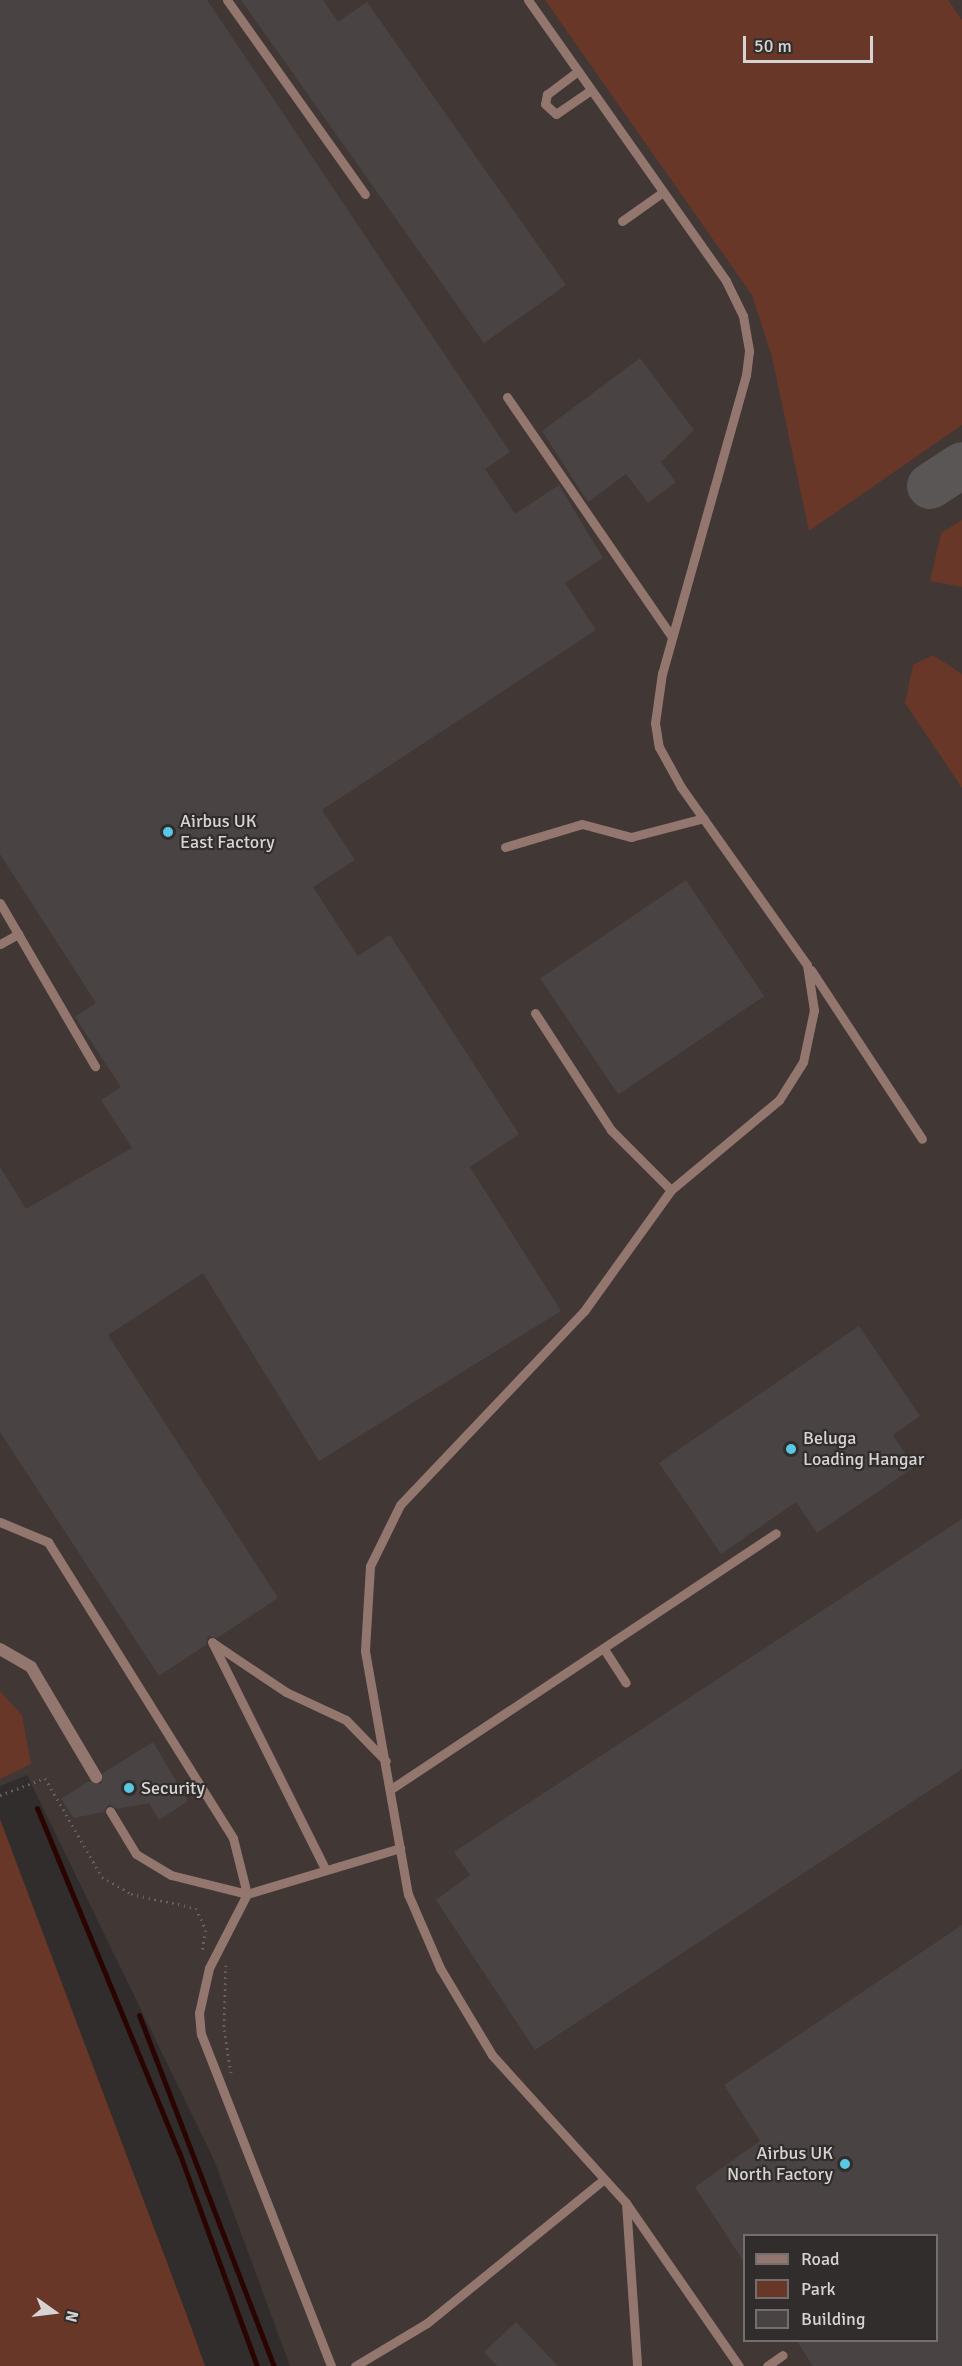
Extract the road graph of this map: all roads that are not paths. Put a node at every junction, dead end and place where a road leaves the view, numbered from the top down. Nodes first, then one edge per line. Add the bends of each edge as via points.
1 (227, 0) edge
2 (528, 0) edge
3 (578, 71) junction
4 (591, 90) junction
5 (663, 192) junction
6 (364, 194) dead end
7 (622, 221) dead end
8 (507, 397) dead end
9 (672, 637) junction
10 (704, 818) junction
11 (506, 847) dead end
12 (0, 903) edge
13 (18, 934) junction
14 (0, 944) edge
15 (807, 965) junction
16 (535, 1013) dead end
17 (95, 1066) dead end
18 (922, 1139) dead end
19 (671, 1190) junction
20 (0, 1522) edge
21 (776, 1533) dead end
22 (0, 1649) edge
23 (604, 1649) junction
24 (626, 1683) dead end
25 (387, 1762) junction
26 (96, 1777) dead end
27 (392, 1789) junction
28 (110, 1811) dead end
29 (400, 1848) junction
30 (324, 1867) junction
31 (247, 1894) junction
32 (604, 2179) junction
33 (626, 2203) junction
34 (783, 2355) dead end
35 (331, 2366) edge
36 (355, 2366) edge
37 (637, 2366) edge
38 (739, 2366) edge
39 (767, 2366) edge

1 - 6 lane
2 - 3 lane
3 - 4 lane
3 - 4 lane via 547,94 545,104 556,114
4 - 5 lane
5 - 7 lane
5 - 9 lane via 736,300 749,351
8 - 9 lane
9 - 10 lane via 655,723 669,768
10 - 11 lane via 631,837 582,824
10 - 15 lane
12 - 13 lane
13 - 14 lane
13 - 17 lane
15 - 18 lane
15 - 19 lane via 814,1010 803,1062 759,1120
16 - 19 lane via 611,1130
19 - 25 lane via 584,1311 432,1469 384,1532 370,1566 364,1622 369,1686
20 - 31 lane via 48,1542 233,1838
21 - 23 lane
22 - 26 street via 31,1667
23 - 24 lane
23 - 27 lane
25 - 27 lane
25 - 30 lane via 345,1720 286,1692 212,1642
27 - 29 lane
28 - 31 lane via 136,1854 171,1875
29 - 30 lane
29 - 32 lane via 424,1937 465,2013 492,2055
30 - 31 lane
31 - 35 lane via 214,1958 199,2013 207,2058
32 - 33 lane
32 - 36 lane via 427,2323
33 - 37 lane
33 - 38 lane
34 - 39 lane

